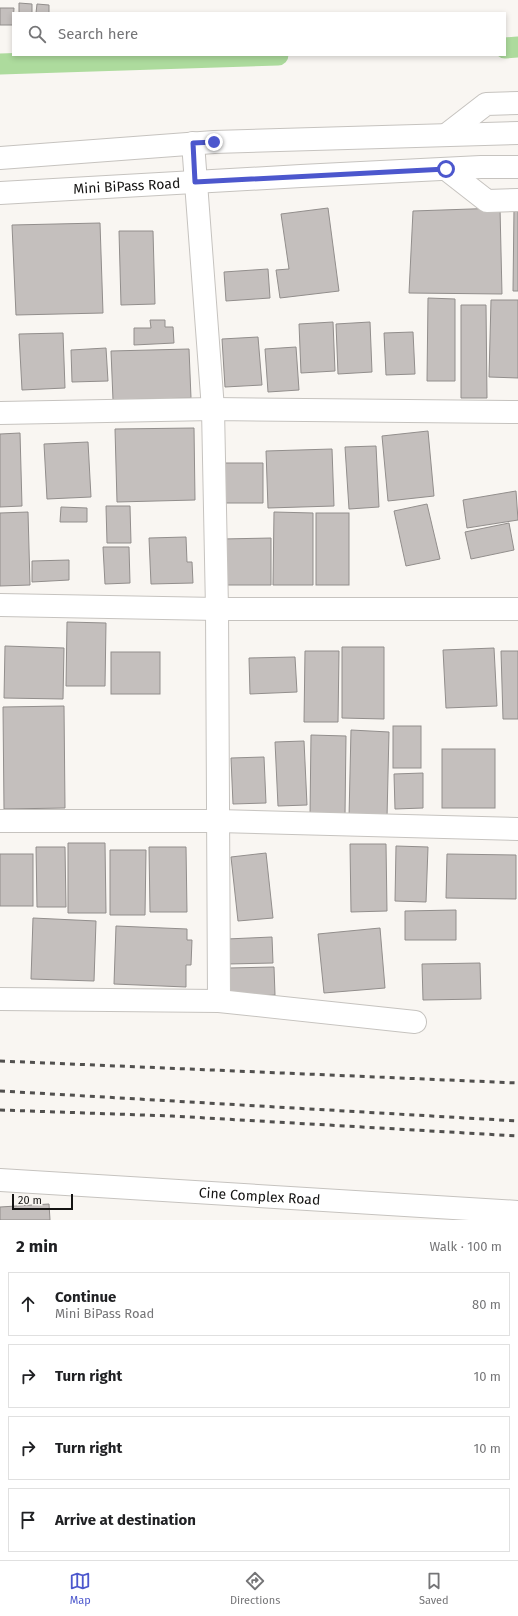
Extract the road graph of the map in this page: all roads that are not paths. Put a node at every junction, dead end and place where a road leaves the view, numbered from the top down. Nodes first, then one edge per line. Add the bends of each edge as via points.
1 (518, 103) edge
2 (518, 133) edge
3 (446, 135) junction
4 (193, 143) junction
5 (0, 158) edge
6 (518, 167) edge
7 (446, 169) junction
8 (195, 182) junction
9 (0, 192) edge
10 (518, 200) edge
11 (213, 409) junction
12 (518, 412) edge
13 (0, 413) edge
14 (0, 605) edge
15 (216, 608) junction
16 (518, 609) edge
17 (0, 821) edge
18 (218, 821) junction
19 (518, 829) edge
20 (0, 999) edge
21 (219, 1001) junction
22 (415, 1022) dead end
23 (0, 1180) edge
24 (518, 1212) edge

1 - 3 street via 486,104
2 - 3 street
3 - 4 street
4 - 5 street
4 - 8 street
6 - 7 street, Mini BiPass Road
7 - 8 street, Mini BiPass Road
7 - 10 street via 487,201
8 - 9 street, Mini BiPass Road
8 - 11 street
11 - 12 street
11 - 13 street
11 - 15 street
14 - 15 street
15 - 16 street
15 - 18 street
17 - 18 street
18 - 19 street
18 - 21 street
20 - 21 street
21 - 22 street
23 - 24 street, Cine Complex Road

